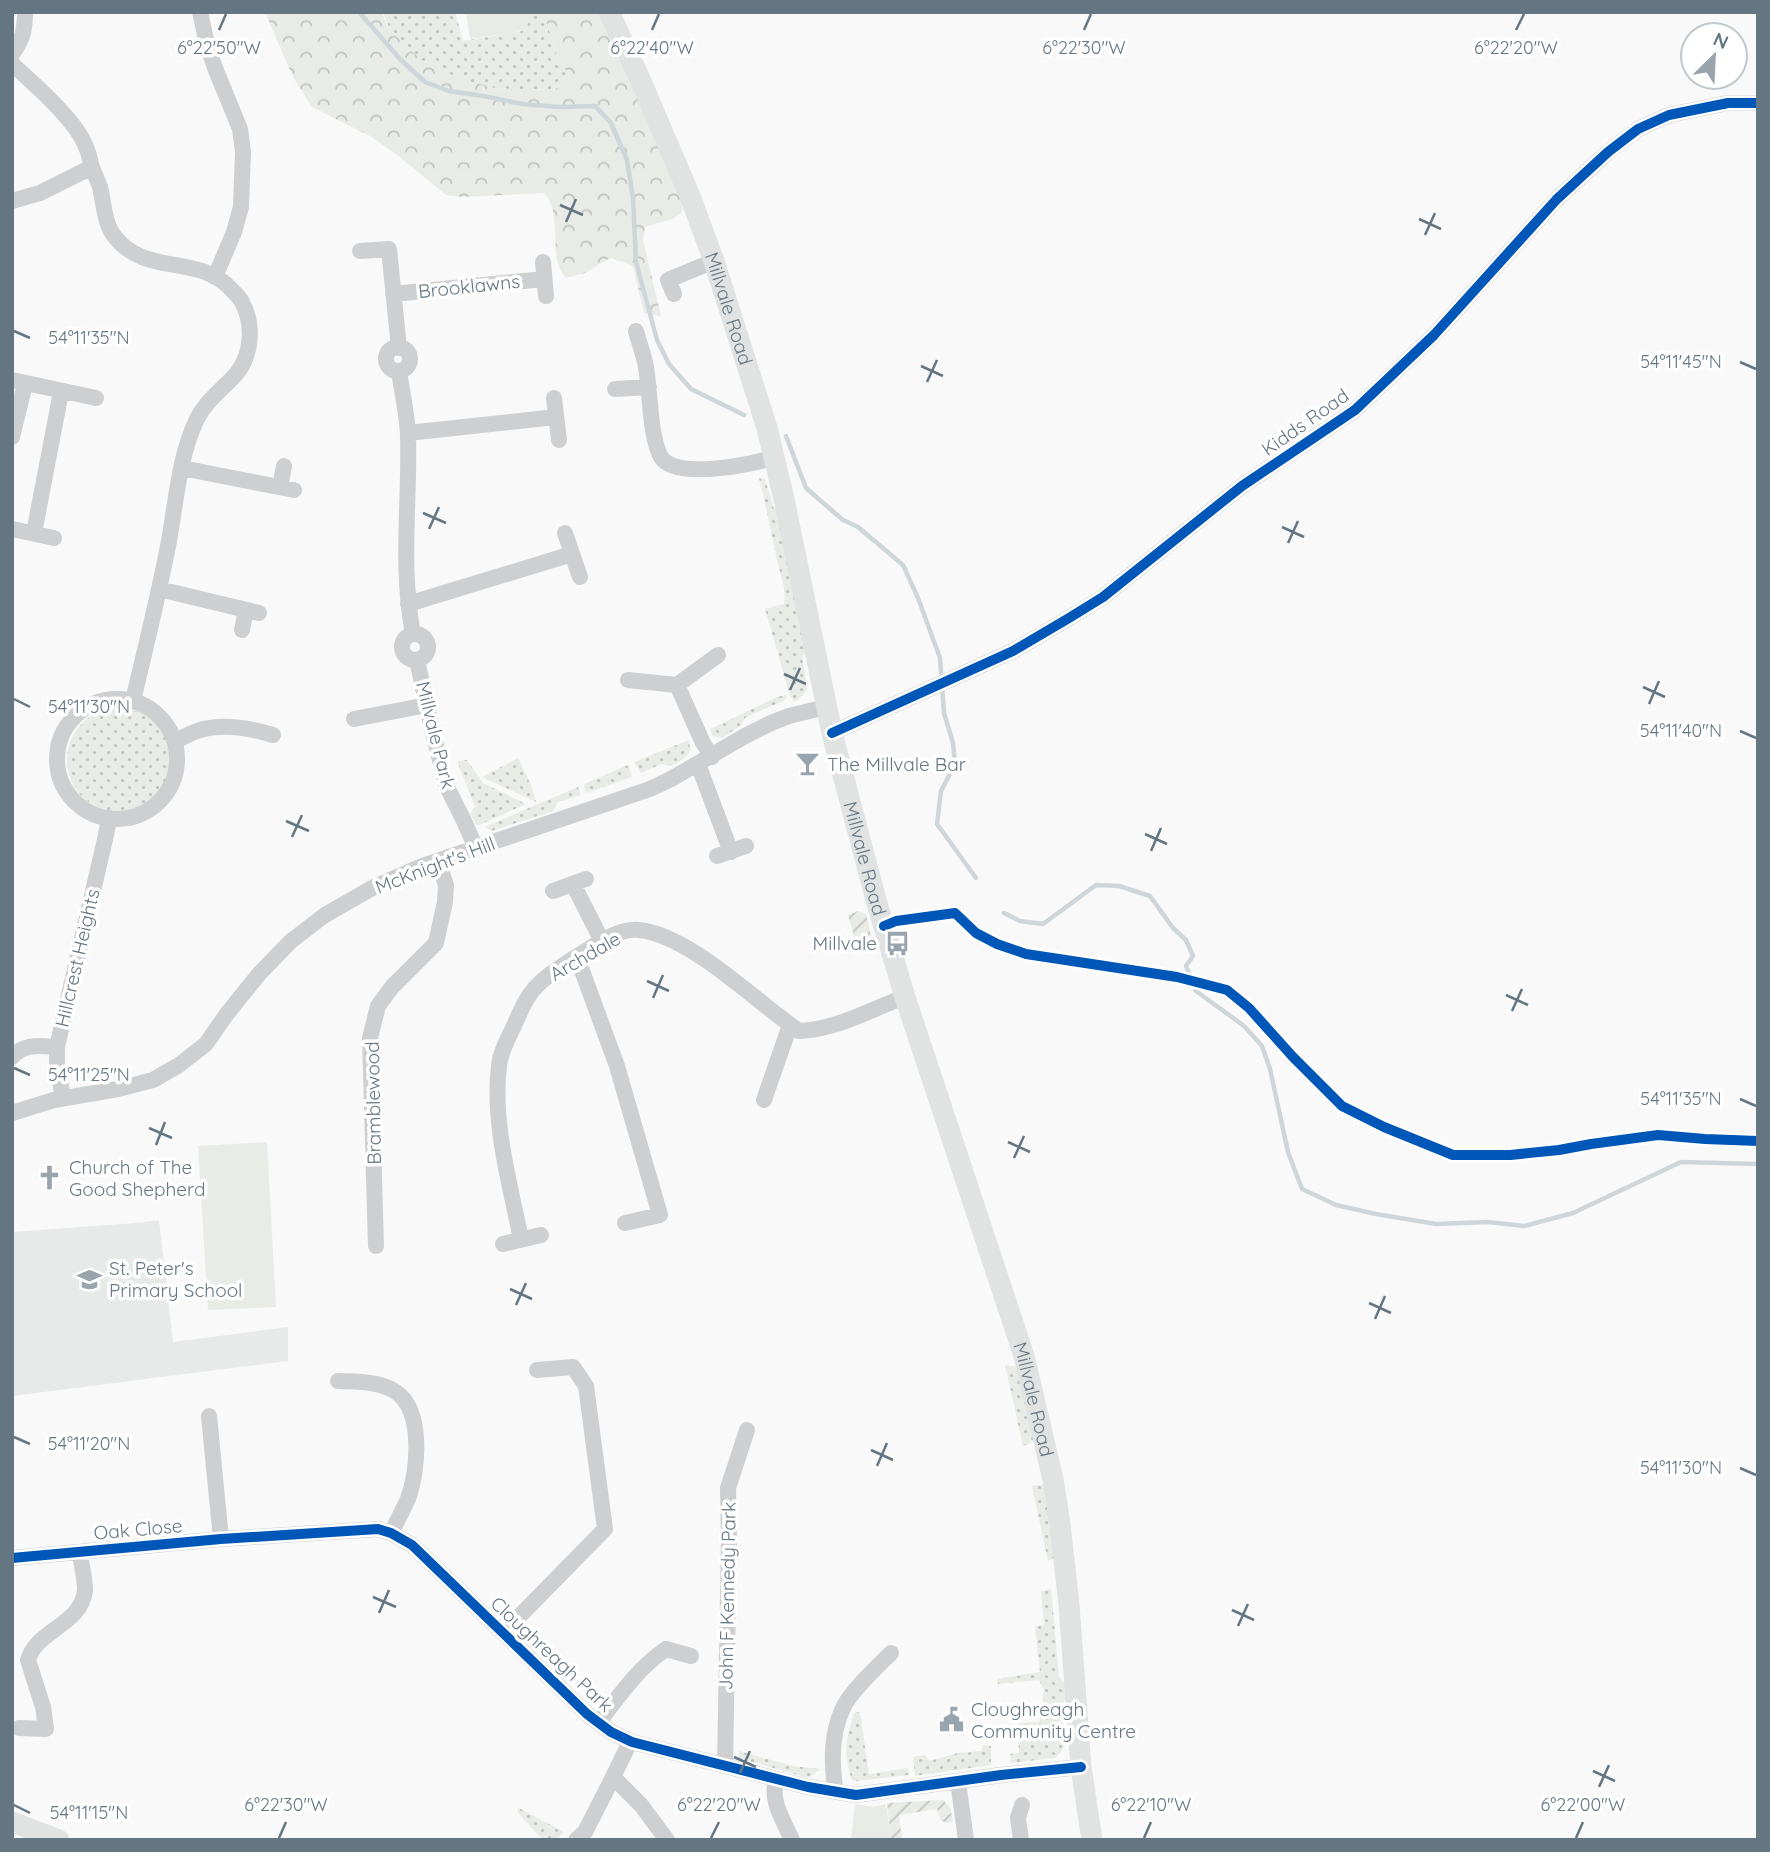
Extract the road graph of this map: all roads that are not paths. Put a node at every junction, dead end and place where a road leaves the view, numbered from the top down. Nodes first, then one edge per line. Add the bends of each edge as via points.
1 (25, 12) edge
2 (200, 12) edge
3 (609, 12) edge
4 (12, 54) edge
5 (12, 64) edge
6 (1758, 103) edge
7 (92, 167) junction
8 (12, 201) edge
9 (360, 251) dead end
10 (714, 261) junction
11 (215, 276) junction
12 (393, 293) junction
13 (674, 294) dead end
14 (546, 296) dead end
15 (636, 331) dead end
16 (19, 382) edge
17 (649, 387) junction
18 (615, 389) dead end
19 (61, 392) junction
20 (96, 398) dead end
21 (554, 398) dead end
22 (556, 417) junction
23 (408, 433) junction
24 (12, 437) edge
25 (559, 440) dead end
26 (774, 457) junction
27 (285, 466) dead end
28 (182, 468) junction
29 (12, 528) edge
30 (34, 533) junction
31 (565, 533) dead end
32 (54, 538) dead end
33 (572, 554) junction
34 (580, 577) dead end
35 (159, 589) junction
36 (408, 604) junction
37 (242, 630) dead end
38 (718, 655) dead end
39 (628, 680) dead end
40 (677, 685) junction
41 (133, 701) junction
42 (427, 705) junction
43 (826, 707) junction
44 (354, 719) dead end
45 (832, 733) junction
46 (273, 734) dead end
47 (175, 741) junction
48 (705, 760) junction
49 (108, 818) junction
50 (476, 848) junction
51 (731, 851) dead end
52 (438, 861) junction
53 (553, 891) dead end
54 (602, 942) junction
55 (577, 957) junction
56 (905, 997) junction
57 (790, 1025) junction
58 (57, 1047) junction
59 (12, 1057) edge
60 (63, 1098) junction
61 (764, 1100) dead end
62 (12, 1113) edge
63 (625, 1223) dead end
64 (541, 1235) dead end
65 (521, 1239) junction
66 (503, 1244) dead end
67 (376, 1246) dead end
68 (537, 1370) dead end
69 (338, 1381) dead end
70 (209, 1416) dead end
71 (747, 1430) dead end
72 (391, 1533) junction
73 (221, 1539) junction
74 (80, 1552) junction
75 (12, 1558) edge
76 (503, 1633) junction
77 (891, 1653) dead end
78 (691, 1656) dead end
79 (598, 1722) junction
80 (19, 1728) dead end
81 (632, 1742) junction
82 (725, 1765) junction
83 (1081, 1767) junction
84 (613, 1777) junction
85 (776, 1779) junction
86 (958, 1782) junction
87 (835, 1792) junction
88 (1022, 1805) dead end
89 (12, 1822) edge
90 (577, 1839) edge
91 (59, 1840) edge
92 (667, 1840) edge
93 (792, 1840) edge
94 (966, 1840) edge
95 (1021, 1840) edge
96 (1092, 1840) edge

1 - 4 street via 25,28
2 - 11 street via 215,68 240,129 243,152 239,217
3 - 10 main road, Millvale Road
5 - 7 street via 75,128
6 - 45 street, Kidds Road via 1728,103 1669,115 1638,130 1557,199 1434,335 1355,410 1242,486 1103,597 1013,651
7 - 8 street via 40,193
7 - 11 street via 110,231 122,247 152,261
9 - 12 street, Brooklawns via 389,249
10 - 13 street via 668,280
10 - 26 main road, Millvale Road
11 - 28 street via 242,301 251,336 239,370 196,422
12 - 14 street, Brooklawns via 544,271
12 - 23 street, Brooklawns via 399,348 410,357 409,365 399,371
15 - 17 street
16 - 19 street
16 - 24 street
17 - 18 street
17 - 26 street via 656,445 670,465 699,469
19 - 20 street
19 - 30 street
21 - 22 street
22 - 23 street
22 - 25 street
23 - 36 street
26 - 43 main road, Millvale Road
27 - 28 street via 287,489
28 - 35 street
29 - 30 street
30 - 32 street
31 - 33 street
33 - 34 street
33 - 36 street
35 - 37 street via 253,611
35 - 41 street
36 - 42 street, Millvale Park via 414,634 428,643 428,652 417,660
38 - 40 street
39 - 40 street
40 - 48 street via 703,743
41 - 47 street via 166,723
41 - 49 street via 94,703 65,728 58,746 57,766 74,801
42 - 44 street
42 - 50 street, Millvale Park via 447,787
43 - 45 main road, Millvale Road
43 - 48 street, McKnight's Hill via 771,723
45 - 56 main road, Millvale Road
46 - 47 street via 226,727 200,730
47 - 49 street via 173,781 163,798 148,811 121,820
48 - 50 street, McKnight's Hill via 650,789
48 - 51 street
49 - 58 street, Hillcrest Heights
50 - 52 street, McKnight's Hill
52 - 60 street, McKnight's Hill via 374,887 291,941 258,974 206,1044 180,1065 153,1080
52 - 67 street, Bramblewood via 446,885 436,943 378,1006 370,1038
53 - 54 street via 580,881
54 - 55 street, Archdale
54 - 57 street, Archdale via 638,930 662,937 715,967
55 - 63 street via 617,1066 660,1214
55 - 65 street, Archdale via 533,990 499,1063 501,1139
56 - 57 street via 813,1031 799,1031
56 - 83 main road, Millvale Road via 1035,1399 1060,1524
57 - 61 street via 761,1079
58 - 59 street via 25,1047
58 - 60 street, Hillcrest Heights
60 - 62 street, McKnight's Hill
64 - 65 street
65 - 66 street
68 - 76 street, Cloughreagh Park via 573,1367 586,1386 606,1529
69 - 72 street via 389,1388 406,1401 413,1417 414,1471
70 - 73 street
71 - 82 street, John F Kennedy Park via 728,1488
72 - 73 street, Oak Close via 378,1529
72 - 76 street, Cloughreagh Park via 412,1545
73 - 74 street, Oak Close
74 - 75 street, Oak Close
74 - 80 street, Oak Close via 85,1590 78,1610 35,1646 28,1661 46,1729
76 - 79 street, Cloughreagh Park
77 - 87 street via 845,1704 835,1730
78 - 79 street, Cloughreagh Park via 666,1649 652,1658
79 - 81 street, Cloughreagh Park
81 - 82 street, Cloughreagh Park
81 - 84 street
82 - 85 street, Cloughreagh Park
83 - 86 street, Cloughreagh Park
83 - 96 main road, Millvale Road
84 - 90 street
84 - 92 street
85 - 87 street, Cloughreagh Park
85 - 93 street via 773,1794
86 - 87 street, Cloughreagh Park via 856,1795
86 - 94 street
88 - 95 street via 1018,1818
89 - 91 main road

